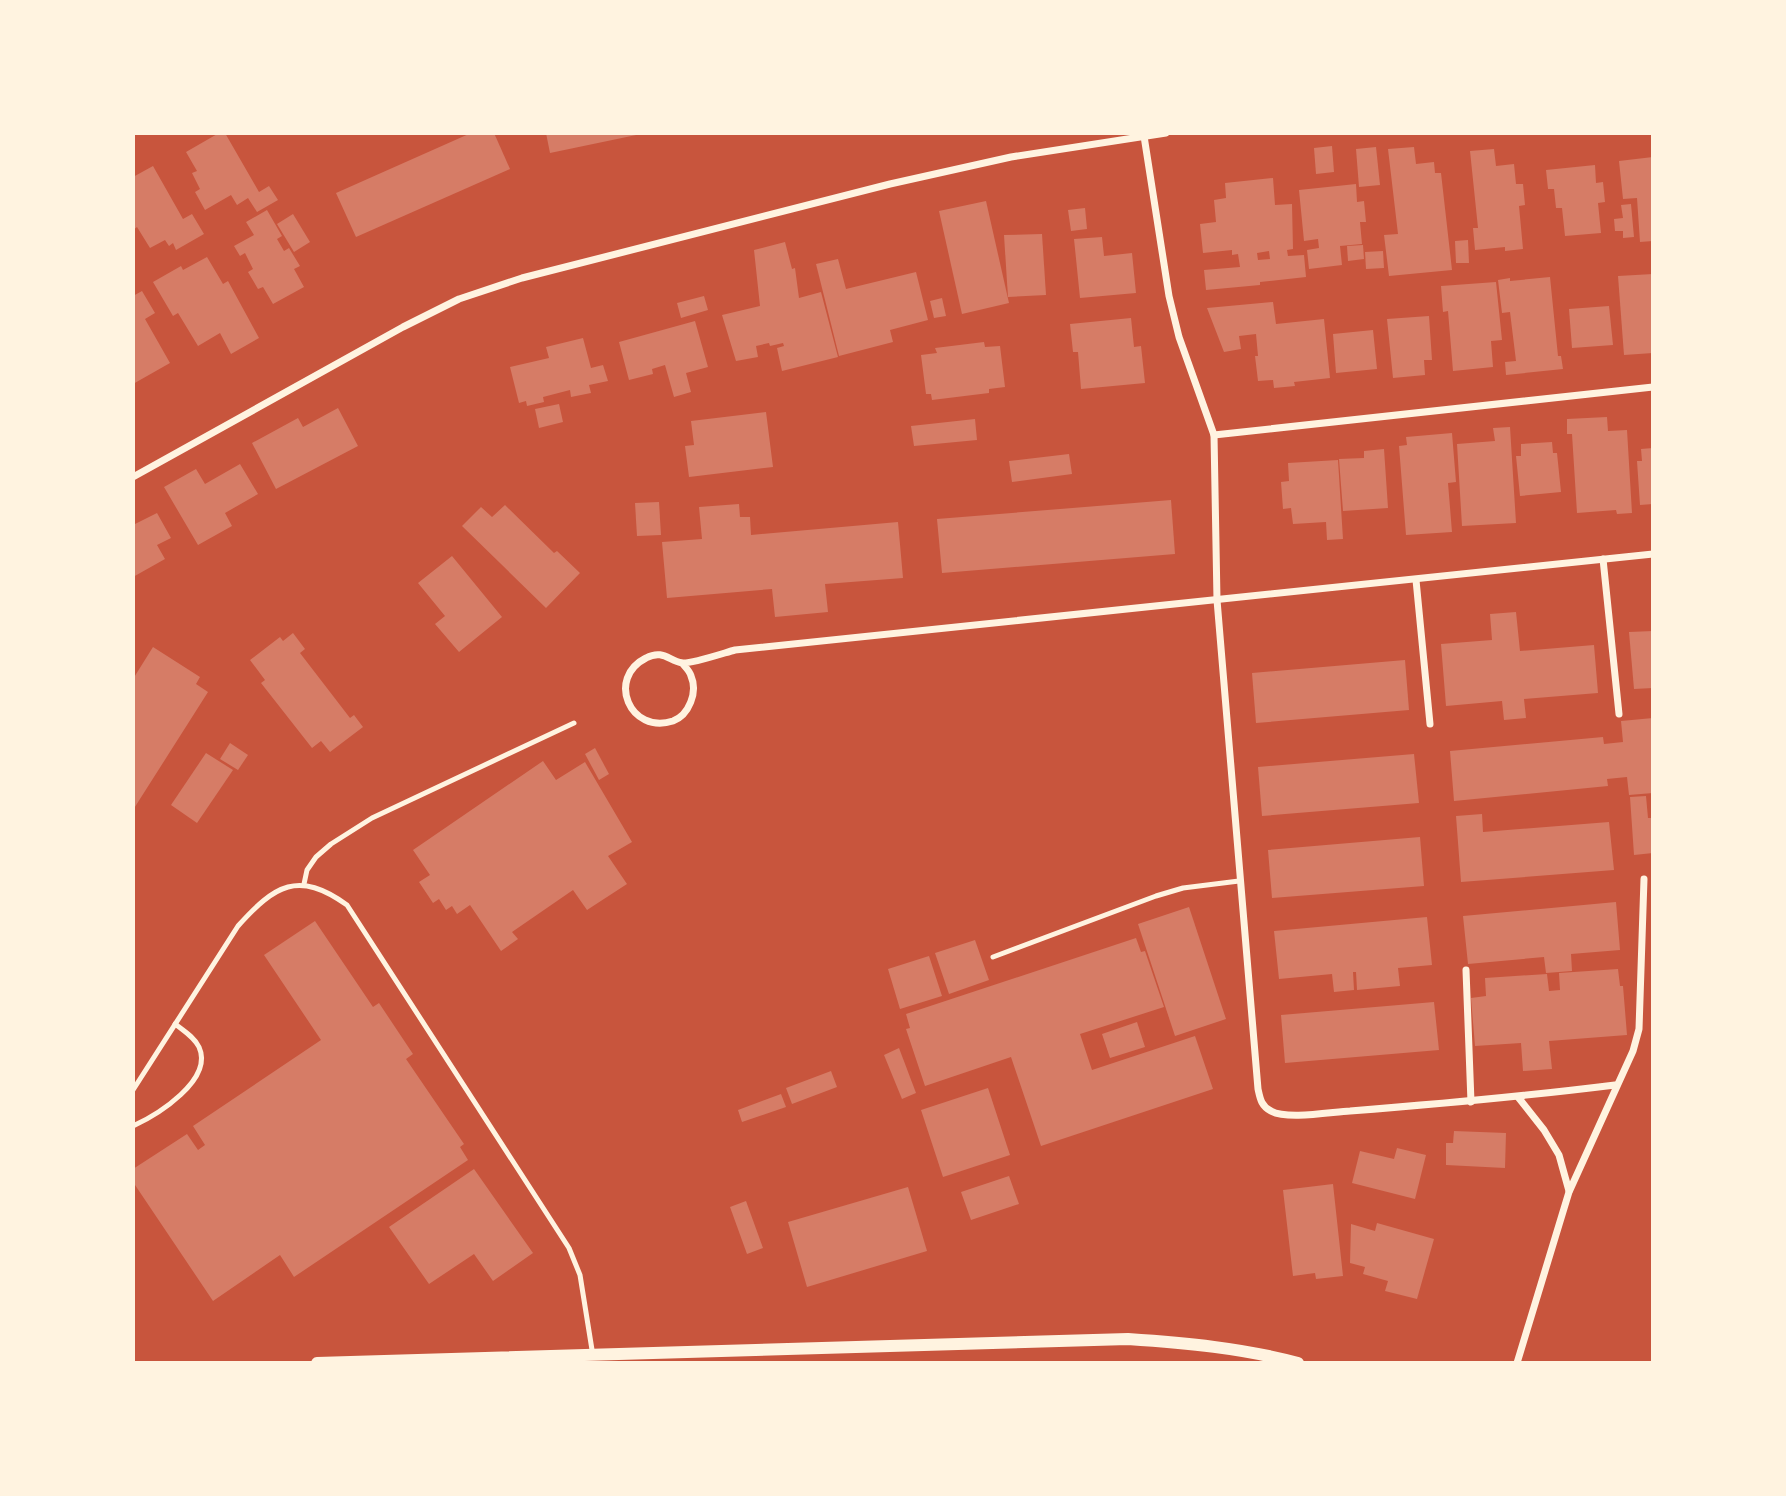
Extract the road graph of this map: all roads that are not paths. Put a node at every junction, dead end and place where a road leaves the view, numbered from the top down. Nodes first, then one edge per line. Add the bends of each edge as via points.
1 (1166, 133) edge
2 (1144, 136) junction
3 (1653, 387) edge
4 (1214, 435) junction
5 (133, 477) edge
6 (1653, 554) edge
7 (1603, 559) junction
8 (1416, 580) junction
9 (1217, 600) junction
10 (682, 663) junction
11 (1619, 714) dead end
12 (574, 723) dead end
13 (1430, 724) dead end
14 (1644, 878) dead end
15 (1239, 881) junction
16 (304, 884) junction
17 (993, 957) dead end
18 (1466, 970) dead end
19 (175, 1024) junction
20 (1615, 1085) junction
21 (133, 1090) edge
22 (1518, 1097) junction
23 (1471, 1102) junction
24 (133, 1126) edge
25 (1569, 1192) junction
26 (593, 1356) junction
27 (317, 1363) edge
28 (1298, 1363) edge
29 (1517, 1363) edge

1 - 2 street
2 - 4 street via 1169,296
2 - 5 street via 1011,157 890,184 522,278 459,299
3 - 4 street
4 - 9 street
6 - 7 street
7 - 8 street
7 - 11 street
8 - 9 street
8 - 13 street
9 - 10 street via 735,650
9 - 15 street
10 - 10 street via 692,676 694,693 688,709 676,720 660,724 631,710 626,678 636,664 650,656 667,655
12 - 16 lane via 372,818 316,857
14 - 20 street via 1639,1029
15 - 17 lane via 1156,896
15 - 23 street via 1262,1104 1272,1112 1290,1114
16 - 19 lane via 282,889 258,904 238,926
16 - 26 lane via 326,890 347,905 569,1248 580,1275
18 - 23 street
19 - 21 lane
19 - 24 lane via 201,1051 198,1074 169,1104
20 - 22 street
20 - 25 street
22 - 23 street
22 - 25 street via 1559,1155
25 - 29 street
26 - 27 street
26 - 28 street via 1128,1339 1199,1343

